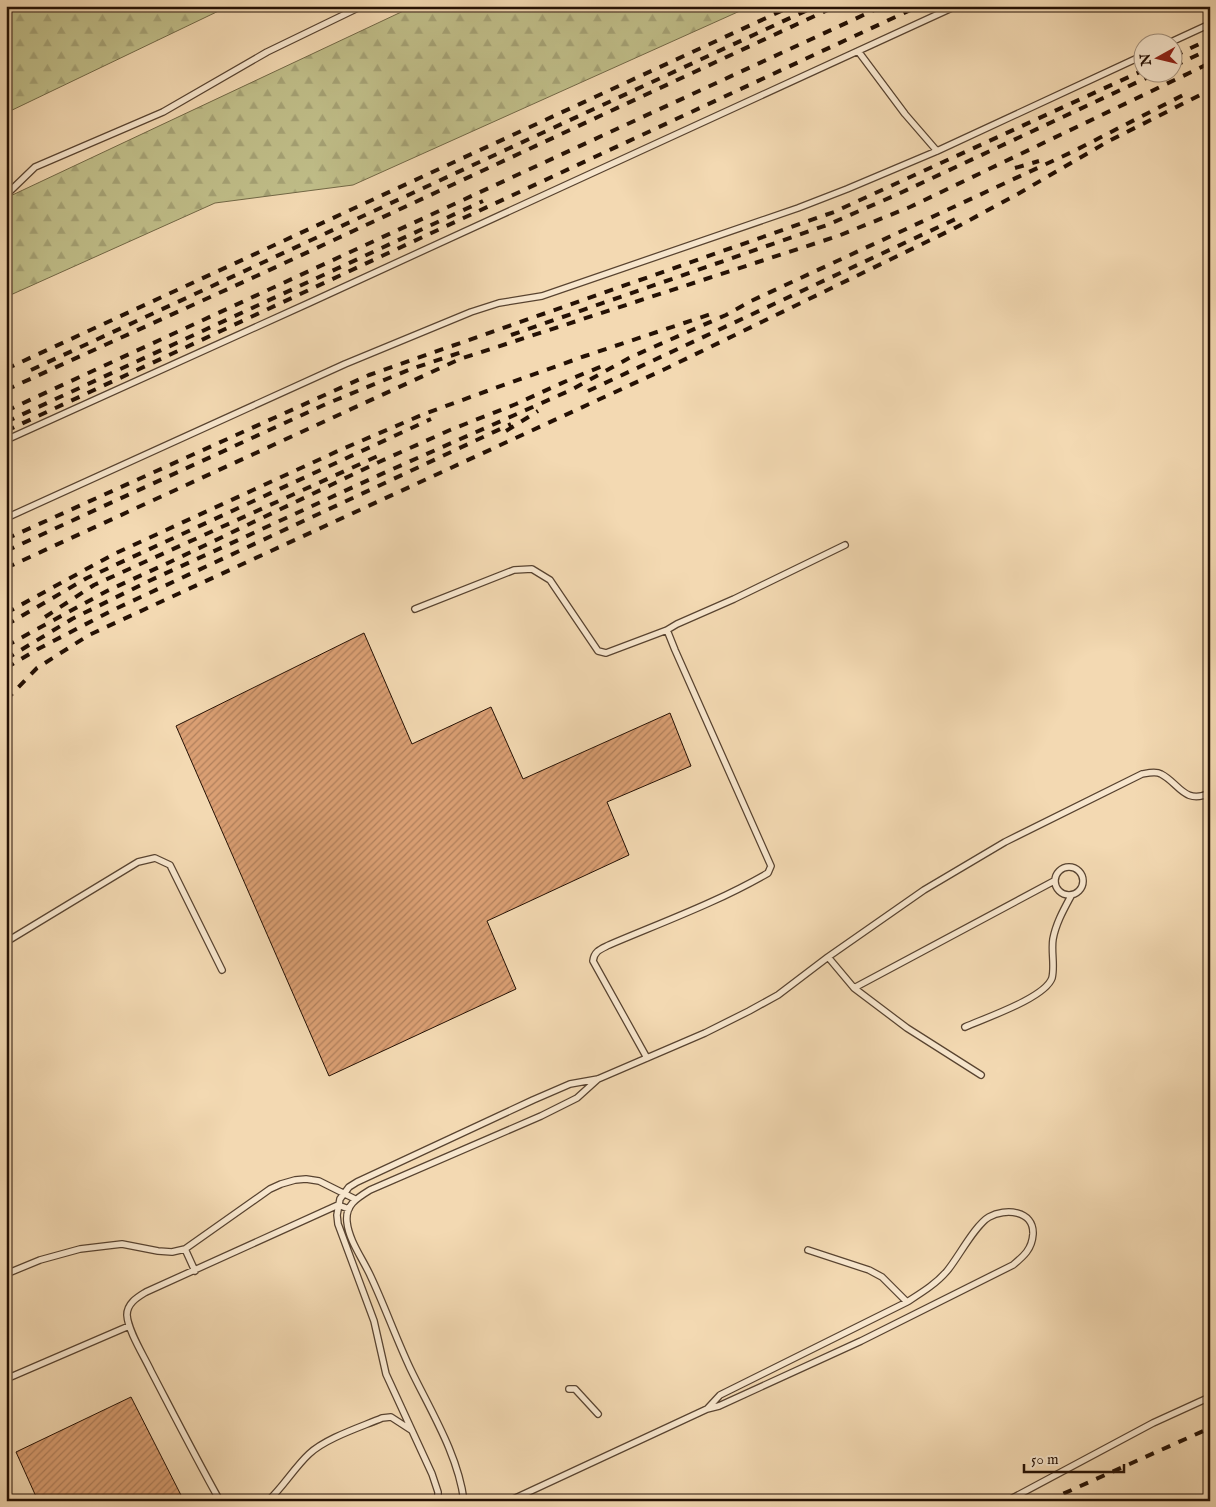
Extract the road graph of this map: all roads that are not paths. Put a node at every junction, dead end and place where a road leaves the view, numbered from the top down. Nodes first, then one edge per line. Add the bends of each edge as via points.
1 (362, 6) edge
2 (956, 6) edge
3 (1210, 24) edge
4 (1184, 36) edge
5 (858, 51) junction
6 (1134, 60) edge
7 (937, 151) junction
8 (6, 194) edge
9 (6, 440) edge
10 (6, 518) edge
11 (845, 545) dead end
12 (415, 609) dead end
13 (667, 630) junction
14 (1210, 793) edge
15 (1054, 881) junction
16 (1071, 896) junction
17 (6, 942) edge
18 (828, 957) junction
19 (222, 970) dead end
20 (854, 988) junction
21 (965, 1027) dead end
22 (646, 1058) junction
23 (981, 1075) dead end
24 (598, 1079) junction
25 (344, 1193) junction
26 (355, 1199) junction
27 (338, 1205) junction
28 (349, 1210) junction
29 (185, 1249) junction
30 (808, 1250) dead end
31 (195, 1271) junction
32 (6, 1274) edge
33 (907, 1302) junction
34 (130, 1326) junction
35 (6, 1379) edge
36 (569, 1389) dead end
37 (1210, 1397) edge
38 (707, 1409) junction
39 (598, 1414) dead end
40 (413, 1432) junction
41 (220, 1501) edge
42 (268, 1501) edge
43 (438, 1501) edge
44 (464, 1501) edge
45 (509, 1501) edge
46 (1007, 1501) edge

1 - 8 lane via 267,52 164,112 36,167
2 - 5 lane
3 - 4 lane
5 - 7 lane
5 - 9 lane
6 - 7 lane
7 - 10 lane via 798,208 542,296 499,303 471,312 345,364
11 - 13 lane
12 - 13 lane via 514,570 532,569 550,580 598,651 606,653
13 - 22 lane via 770,866 768,873 755,880 597,950 593,961
14 - 18 lane via 1195,797 1183,793 1161,774 1142,774 1005,842 924,890
15 - 16 lane via 1062,894
15 - 16 lane via 1062,869 1076,869 1083,881 1080,891
15 - 20 lane
16 - 21 lane via 1053,938 1052,978 1044,990
17 - 19 lane via 138,862 155,858 170,864
18 - 20 lane
18 - 22 lane via 778,995 705,1033
20 - 23 lane
22 - 24 lane
24 - 25 lane via 570,1084 533,1100 379,1170
24 - 26 lane via 577,1098 541,1116
25 - 26 lane
25 - 27 lane
25 - 29 lane via 319,1181 306,1179 281,1184
26 - 28 lane
27 - 28 lane
27 - 31 lane
27 - 40 lane via 338,1224 374,1321 386,1374
28 - 44 lane via 347,1221 353,1242 449,1450
29 - 31 lane
29 - 32 lane via 158,1252 122,1244 80,1249
30 - 33 lane via 869,1270 882,1277
31 - 34 lane via 132,1301 127,1313
33 - 38 lane via 720,1395
33 - 38 lane via 946,1272 988,1217 1011,1211 1023,1215 1030,1222 1034,1231 1032,1244 1026,1256 1013,1265 861,1341
34 - 35 lane
34 - 41 lane
36 - 39 lane via 575,1389
37 - 46 lane
38 - 45 lane
40 - 42 lane via 391,1417 382,1418 324,1444 309,1454
40 - 43 lane via 432,1474

